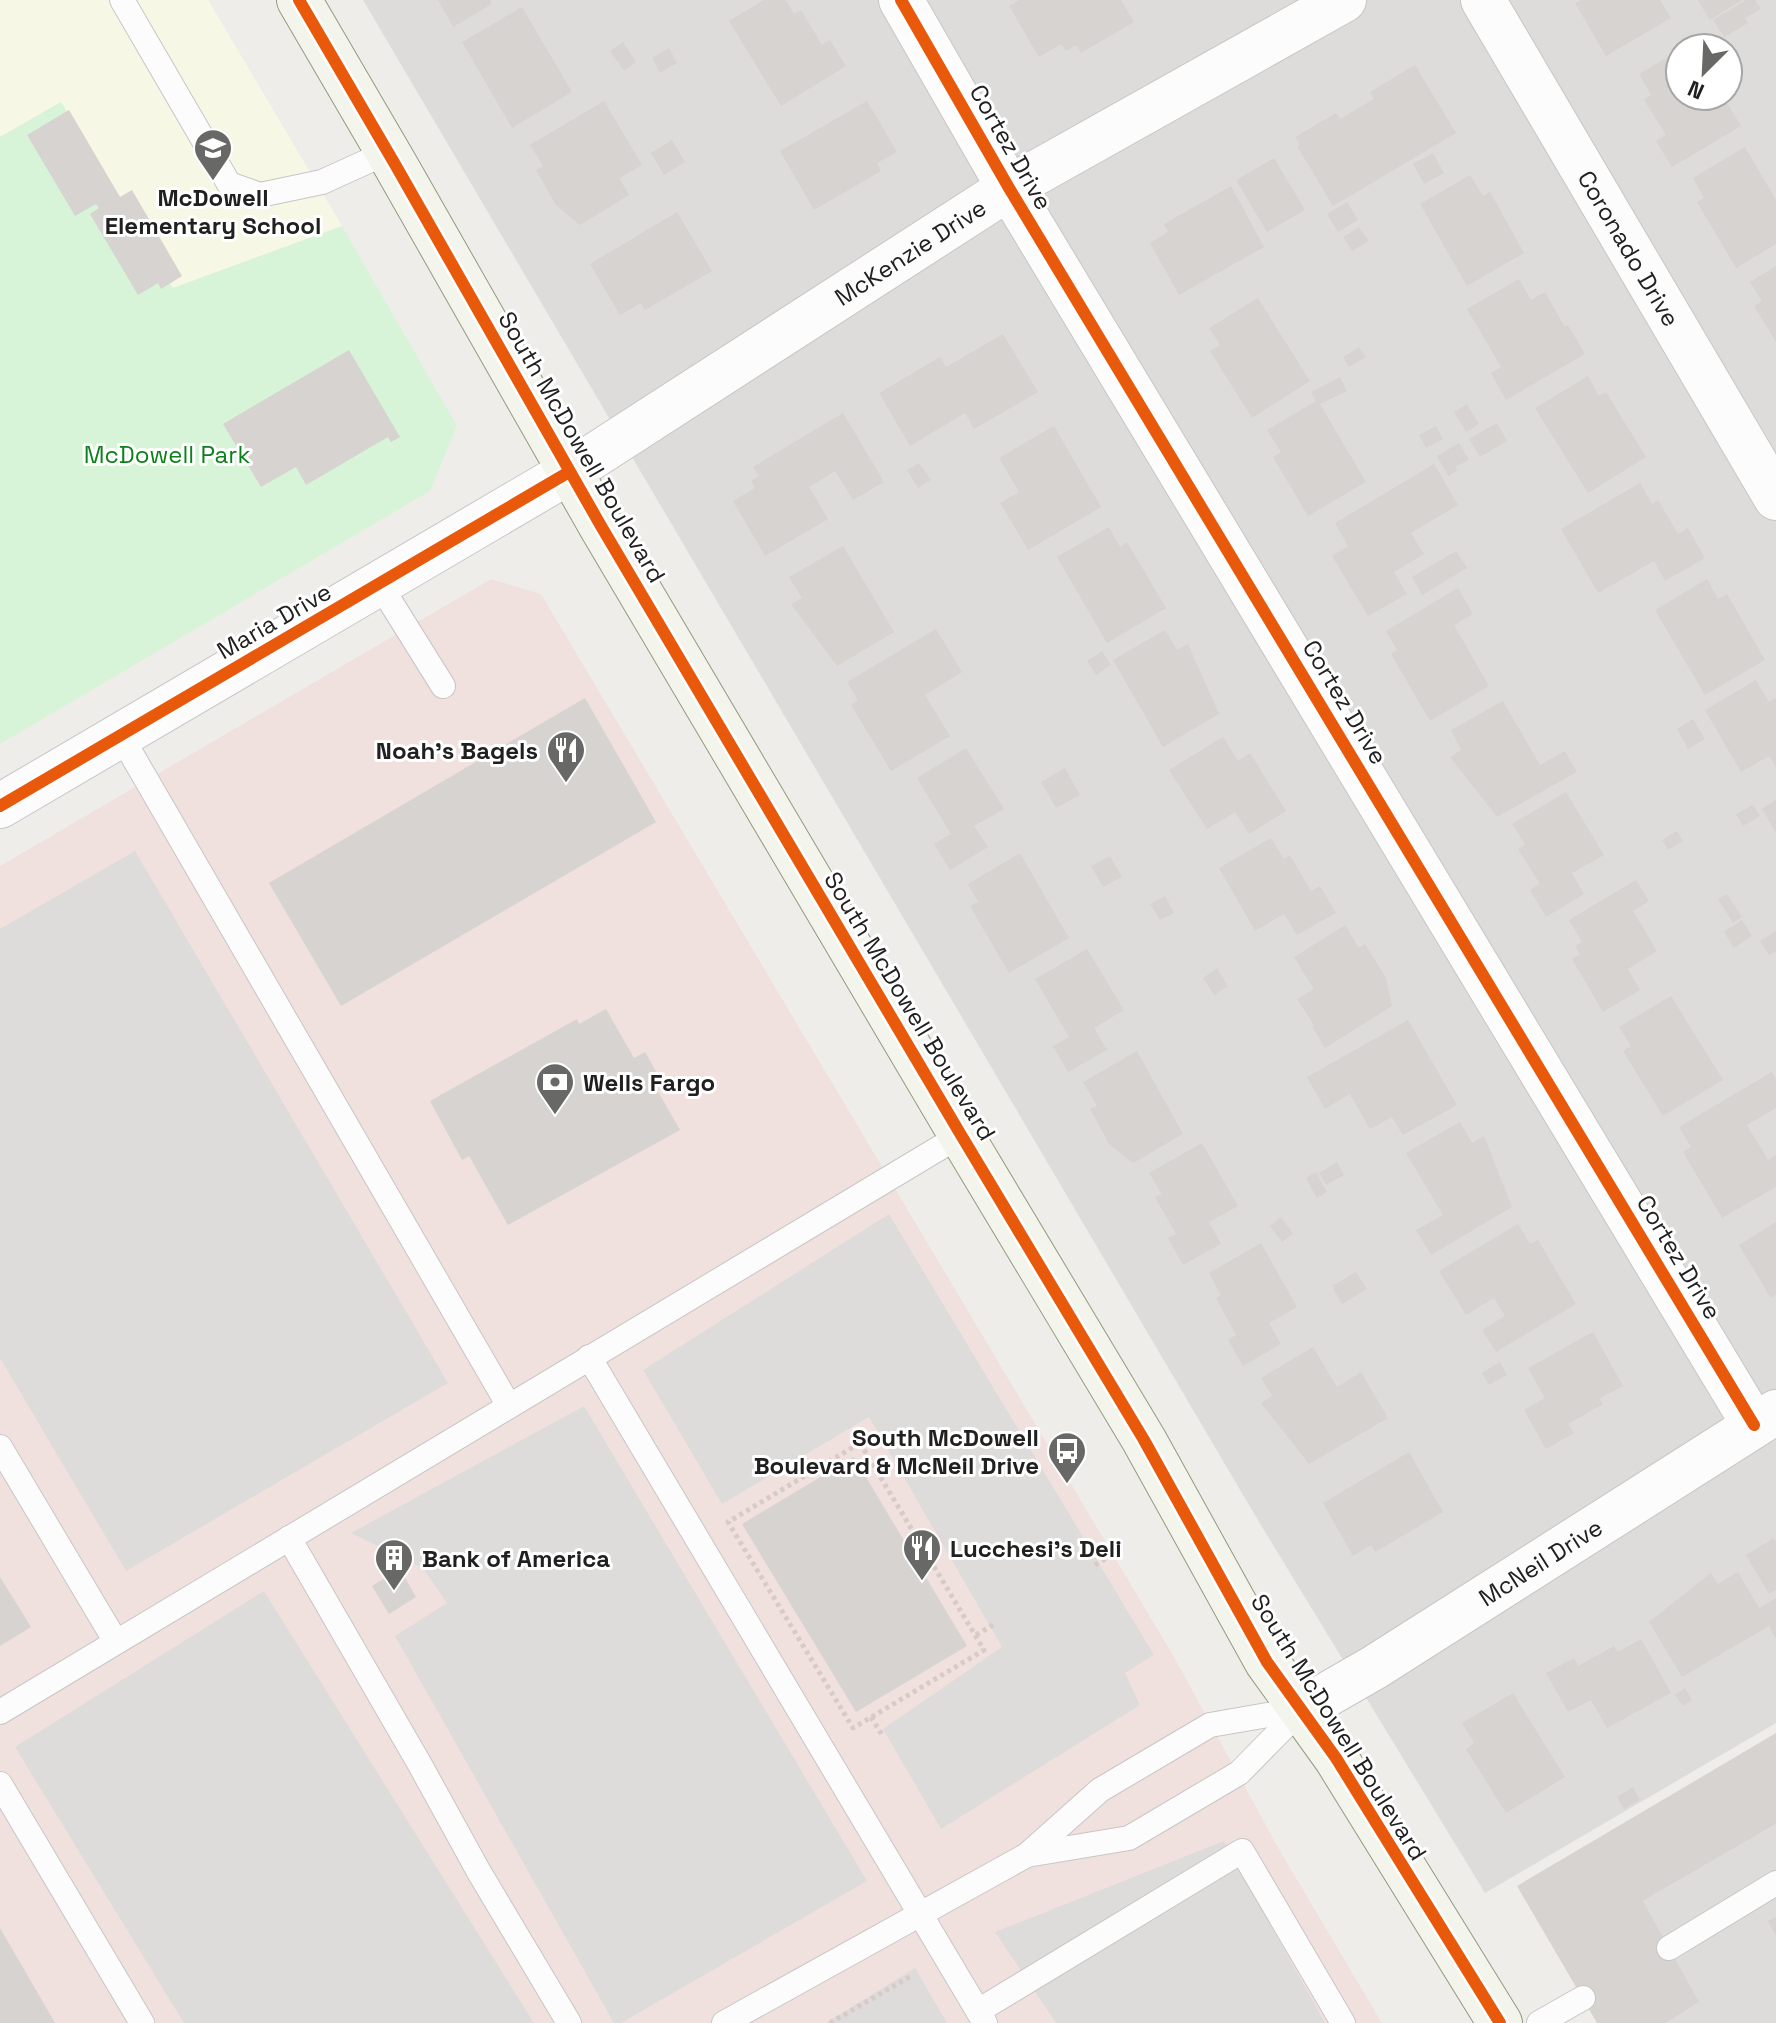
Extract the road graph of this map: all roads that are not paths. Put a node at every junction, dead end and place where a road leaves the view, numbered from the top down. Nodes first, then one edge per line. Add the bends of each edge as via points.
1 (122, 0) edge
2 (299, 0) edge
3 (901, 0) edge
4 (1344, 0) edge
5 (1483, 0) edge
6 (388, 152) junction
7 (1009, 188) junction
8 (569, 472) junction
9 (1776, 498) edge
10 (380, 585) junction
11 (443, 686) dead end
12 (121, 736) junction
13 (0, 806) edge
14 (961, 1135) junction
15 (589, 1357) junction
16 (509, 1406) junction
17 (1765, 1418) edge
18 (0, 1447) edge
19 (289, 1538) junction
20 (116, 1642) junction
21 (1302, 1709) junction
22 (0, 1712) edge
23 (0, 1784) edge
24 (1027, 1855) junction
25 (1776, 1883) edge
26 (920, 1914) junction
27 (1669, 1948) dead end
28 (1583, 1998) dead end
29 (981, 2017) edge
30 (142, 2023) edge
31 (569, 2023) edge
32 (724, 2023) edge
33 (1343, 2023) edge
34 (1500, 2023) edge
35 (1539, 2023) edge

1 - 6 lane via 229,184 260,195 322,182
2 - 6 main road, South McDowell Boulevard
3 - 7 street, Cortez Drive
4 - 7 street, McKenzie Drive
5 - 9 street, Coronado Drive
6 - 8 main road, South McDowell Boulevard
7 - 8 street, McKenzie Drive
7 - 17 street, Cortez Drive
8 - 10 street, Maria Drive
8 - 14 main road, South McDowell Boulevard
10 - 11 lane
10 - 12 street, Maria Drive
12 - 13 street, Maria Drive
12 - 16 lane
14 - 15 lane
14 - 21 main road, South McDowell Boulevard via 1144,1440 1267,1662
15 - 16 lane
15 - 26 lane
16 - 19 lane
17 - 21 street, McNeil Drive
18 - 20 lane
19 - 20 lane
19 - 31 lane
20 - 22 lane
21 - 24 lane via 1210,1725 1100,1790
21 - 24 lane via 1239,1773 1129,1838
21 - 34 main road, South McDowell Boulevard
23 - 30 lane
24 - 26 lane
25 - 27 lane
26 - 29 lane
26 - 32 lane
28 - 35 lane
29 - 33 lane via 1242,1851

